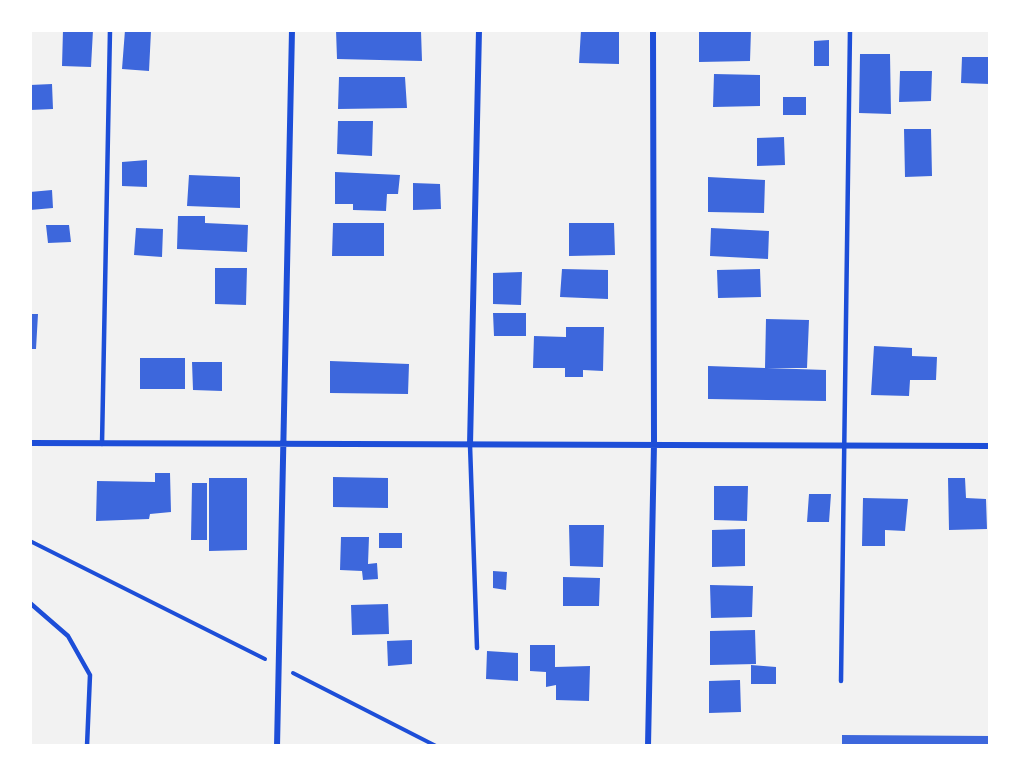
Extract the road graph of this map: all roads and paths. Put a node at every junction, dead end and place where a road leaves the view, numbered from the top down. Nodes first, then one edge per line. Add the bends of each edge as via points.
1 (110, 30) edge
2 (292, 30) edge
3 (479, 30) edge
4 (653, 30) edge
5 (850, 30) edge
6 (30, 443) edge
7 (102, 444) junction
8 (654, 444) junction
9 (284, 445) junction
10 (470, 445) junction
11 (845, 445) junction
12 (990, 446) edge
13 (30, 541) edge
14 (30, 603) edge
15 (227, 639) dead end
16 (477, 648) dead end
17 (841, 681) dead end
18 (334, 694) dead end
19 (87, 746) edge
20 (277, 746) edge
21 (436, 746) edge
22 (648, 746) edge

1 - 7 lane
2 - 9 street
3 - 10 street
4 - 8 street
5 - 11 lane
6 - 7 street
7 - 9 street
8 - 10 street
8 - 11 street
8 - 22 street
9 - 10 street
9 - 20 street
10 - 16 lane
11 - 12 street
11 - 17 lane
13 - 15 path
14 - 19 lane via 68,636 90,675
18 - 21 path

